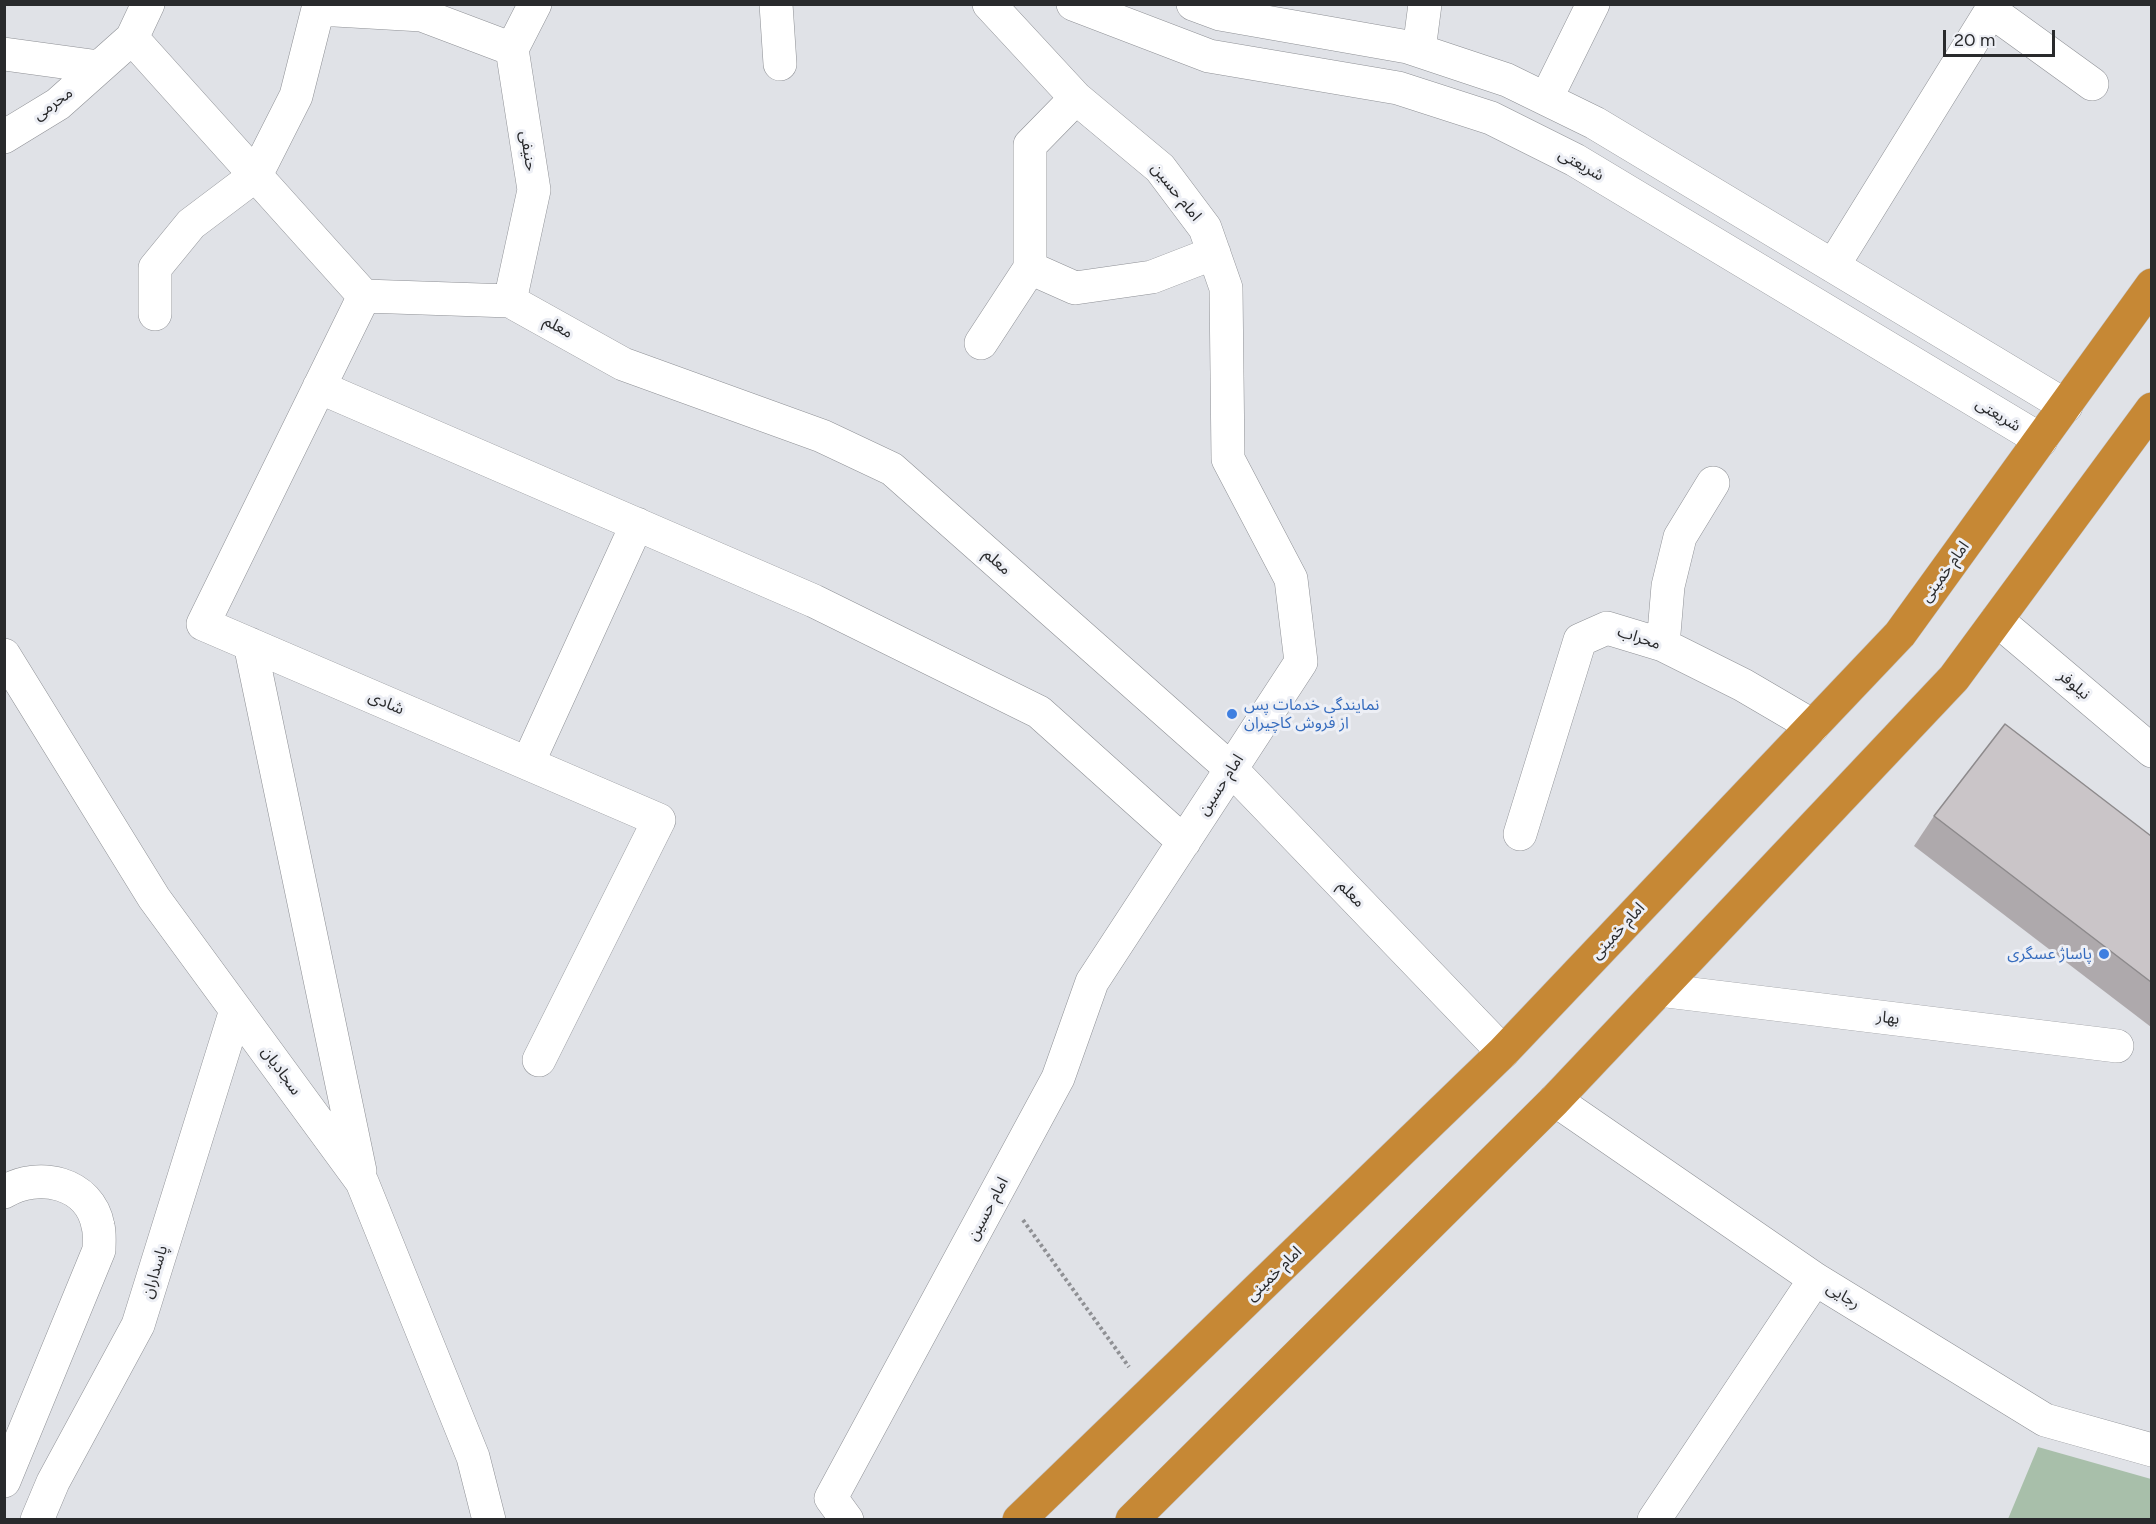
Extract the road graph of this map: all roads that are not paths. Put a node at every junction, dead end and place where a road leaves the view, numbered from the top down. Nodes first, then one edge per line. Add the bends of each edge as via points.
1 (148, 4) edge
2 (535, 4) edge
3 (776, 4) edge
4 (989, 4) edge
5 (1073, 4) edge
6 (1425, 4) edge
7 (1593, 4) edge
8 (1210, 8) edge
9 (132, 38) junction
10 (512, 49) junction
11 (1419, 50) junction
12 (4, 54) edge
13 (780, 64) dead end
14 (99, 68) junction
15 (2092, 84) dead end
16 (1076, 98) junction
17 (1546, 99) junction
18 (4, 138) edge
19 (256, 175) junction
20 (1214, 253) junction
21 (1833, 266) junction
22 (1030, 268) junction
23 (2151, 285) edge
24 (364, 296) junction
25 (510, 301) junction
26 (155, 314) dead end
27 (981, 343) dead end
28 (2015, 375) junction
29 (320, 387) junction
30 (2066, 406) junction
31 (2151, 409) edge
32 (1993, 411) junction
33 (2041, 440) junction
34 (1713, 483) dead end
35 (637, 525) junction
36 (1997, 620) junction
37 (250, 644) junction
38 (1663, 645) junction
39 (4, 656) edge
40 (1813, 726) junction
41 (2151, 751) edge
42 (528, 763) junction
43 (1231, 769) junction
44 (1520, 834) dead end
45 (1184, 842) junction
46 (1659, 990) junction
47 (236, 1010) junction
48 (2117, 1046) dead end
49 (1503, 1052) junction
50 (539, 1060) dead end
51 (1555, 1100) junction
52 (362, 1182) junction
53 (4, 1192) edge
54 (1815, 1279) junction
55 (2151, 1450) edge
56 (4, 1480) edge
57 (37, 1520) edge
58 (489, 1520) edge
59 (847, 1520) edge
60 (1019, 1520) edge
61 (1132, 1520) edge
62 (1654, 1520) edge

1 - 9 street, محرمی
2 - 10 street
3 - 13 street
4 - 16 street, امام حسین
5 - 32 street, شریعتی via 1209,56 1398,88 1491,118 1575,160
6 - 11 street
7 - 17 street
8 - 11 street
9 - 14 street, محرمی
9 - 19 street
10 - 19 street via 422,15 318,9 296,96
10 - 25 street, حنیفی via 534,190
11 - 17 street via 1507,80
12 - 14 street, محرمی
14 - 18 street, محرمی via 58,104
15 - 21 street via 1991,11
16 - 20 street, امام حسین via 1160,168 1205,228
16 - 22 street via 1029,145
17 - 21 street via 1595,123
19 - 24 street
19 - 26 street via 190,224 155,268
20 - 22 street via 1152,277 1075,288
20 - 43 street, امام حسین via 1226,288 1228,459 1291,579 1301,662
21 - 28 street
22 - 27 street
23 - 30 highway, امام خمینی
24 - 25 street, معلم
24 - 29 street, شادی
25 - 43 street, معلم via 623,364 822,436 892,469
28 - 30 street
28 - 32 street
29 - 35 street
29 - 37 street, شادی via 203,624
30 - 33 highway, امام خمینی
31 - 36 highway
32 - 33 street, شریعتی
33 - 40 highway, امام خمینی via 1900,634
34 - 38 street via 1680,537 1668,586
35 - 42 street
35 - 45 street via 814,601 1039,712
36 - 41 street, نیلوفر
36 - 46 highway via 1954,678
37 - 42 street, شادی
37 - 52 street
38 - 40 street, محراب
38 - 44 street, محراب via 1607,628 1580,640
39 - 47 street, سجادیان via 154,898
40 - 49 highway, امام خمینی
42 - 50 street, شادی via 659,820
43 - 45 street, امام حسین
43 - 49 street, معلم
45 - 59 street, امام حسین via 1092,982 1058,1078 831,1498
46 - 48 street, بهار
46 - 51 highway
47 - 52 street, سجادیان
47 - 57 street, پاسداران via 138,1325 52,1482
49 - 60 highway, امام خمینی
51 - 54 street, رجایی
51 - 61 highway
52 - 58 street, سجادیان via 473,1457
53 - 56 street via 18,1183 43,1179 68,1186 87,1202 98,1225 99,1250
54 - 55 street, رجایی via 2045,1420
54 - 62 street

